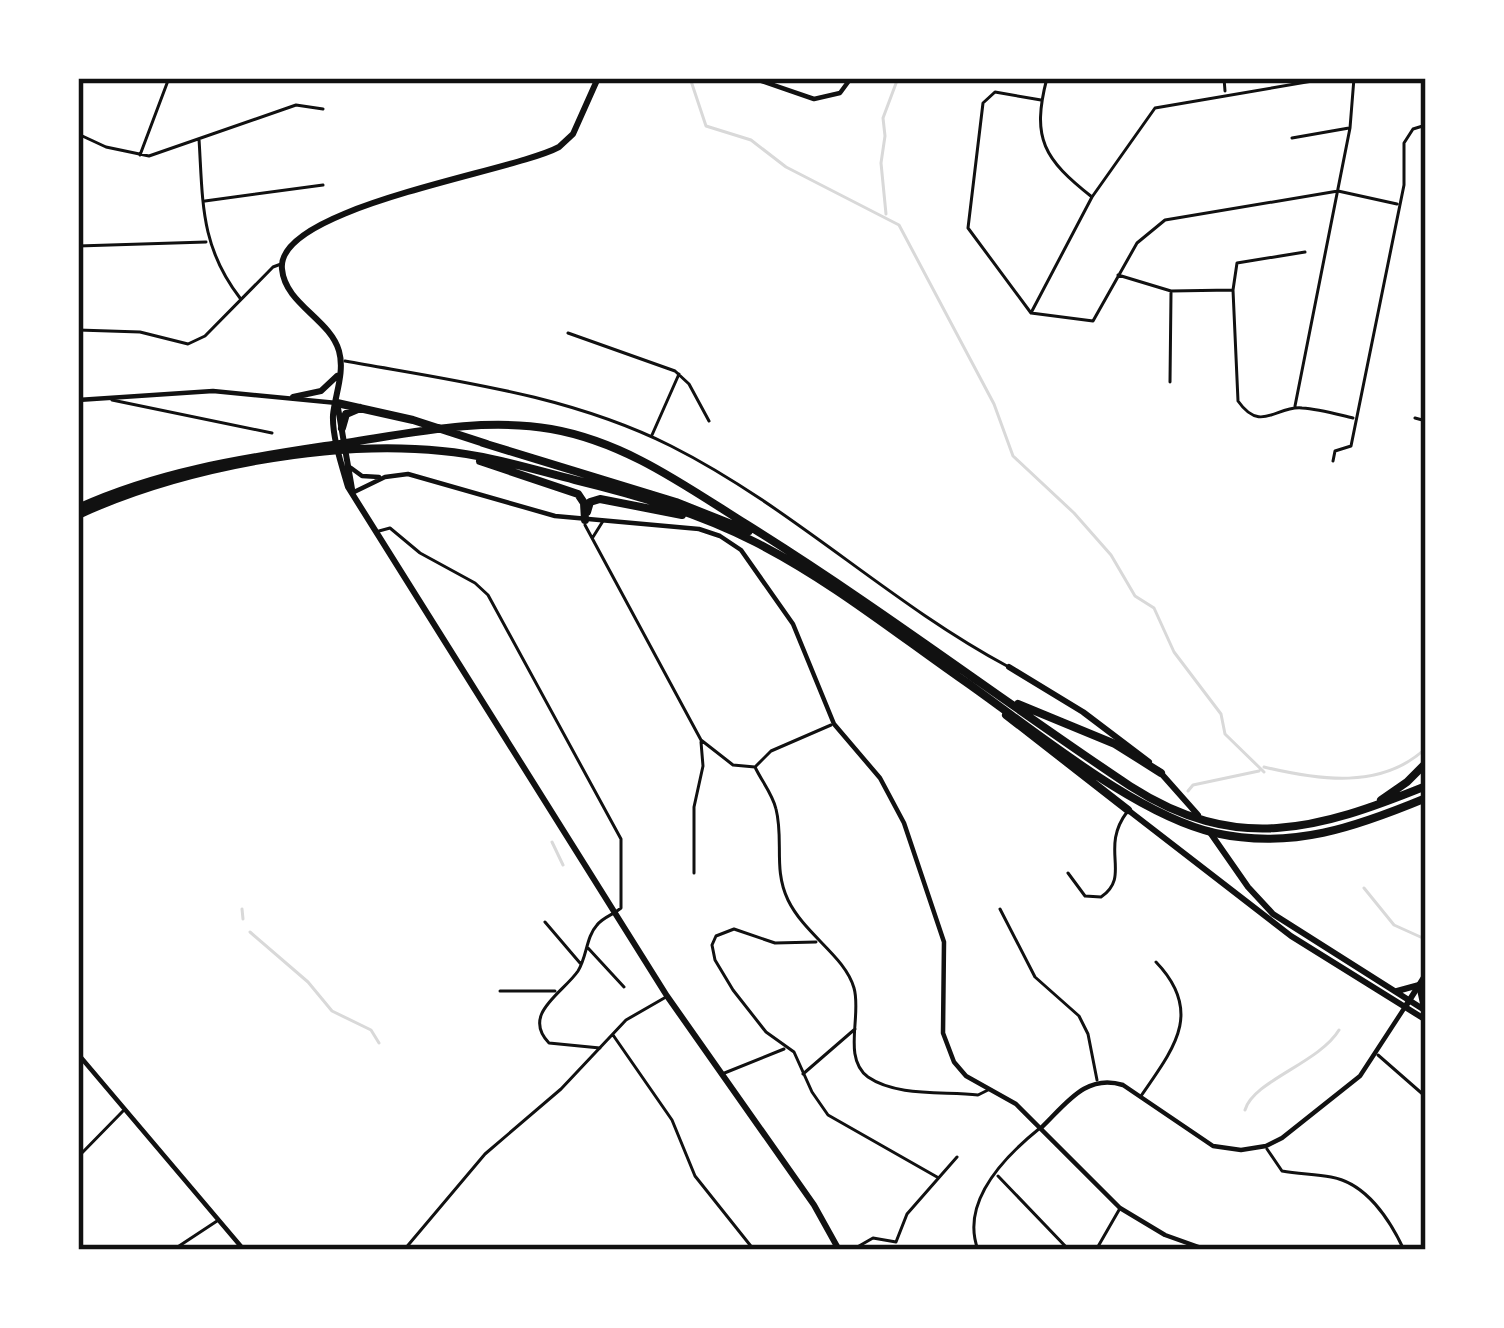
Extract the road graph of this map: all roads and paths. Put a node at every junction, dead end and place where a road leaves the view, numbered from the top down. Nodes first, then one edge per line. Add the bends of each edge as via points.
1 (598, 78) edge
2 (753, 78) edge
3 (851, 78) edge
4 (1047, 78) edge
5 (1224, 78) edge
6 (1330, 78) edge
7 (1354, 78) edge
8 (166, 79) edge
9 (1225, 93) junction
10 (1041, 100) junction
11 (323, 109) dead end
12 (1426, 125) edge
13 (1350, 128) junction
14 (78, 134) edge
15 (1292, 138) dead end
16 (199, 139) junction
17 (140, 157) junction
18 (323, 185) dead end
19 (1338, 191) junction
20 (1092, 197) junction
21 (203, 201) junction
22 (1397, 204) junction
23 (207, 242) junction
24 (78, 246) edge
25 (1305, 252) dead end
26 (281, 264) junction
27 (1117, 275) junction
28 (1233, 290) junction
29 (1172, 291) junction
30 (242, 299) junction
31 (1031, 313) junction
32 (78, 330) edge
33 (568, 333) dead end
34 (340, 360) junction
35 (339, 374) junction
36 (679, 374) junction
37 (1170, 382) dead end
38 (105, 396) junction
39 (293, 397) junction
40 (78, 400) edge
41 (337, 403) junction
42 (1294, 406) junction
43 (362, 408) junction
44 (1354, 418) junction
45 (1415, 418) dead end
46 (709, 421) dead end
47 (1426, 421) edge
48 (342, 428) junction
49 (272, 433) dead end
50 (651, 437) junction
51 (483, 442) junction
52 (360, 445) junction
53 (452, 452) junction
54 (347, 461) junction
55 (1333, 461) dead end
56 (385, 477) junction
57 (367, 485) junction
58 (619, 491) junction
59 (352, 493) junction
60 (78, 511) edge
61 (363, 511) junction
62 (585, 520) junction
63 (603, 520) junction
64 (706, 520) junction
65 (376, 532) junction
66 (592, 538) junction
67 (786, 549) junction
68 (1009, 667) joint
69 (973, 687) junction
70 (1010, 703) junction
71 (834, 724) junction
72 (701, 740) junction
73 (1426, 763) edge
74 (755, 767) junction
75 (1161, 773) junction
76 (1426, 786) edge
77 (1426, 798) edge
78 (1128, 810) junction
79 (1360, 813) junction
80 (1205, 826) junction
81 (694, 873) dead end
82 (1068, 873) dead end
83 (1000, 909) dead end
84 (615, 914) junction
85 (545, 922) dead end
86 (818, 942) junction
87 (587, 947) junction
88 (1156, 962) dead end
89 (581, 964) junction
90 (1426, 974) edge
91 (1419, 986) junction
92 (624, 987) dead end
93 (500, 991) dead end
94 (556, 991) junction
95 (1394, 991) junction
96 (668, 996) junction
97 (1407, 1004) junction
98 (1426, 1011) edge
99 (1426, 1020) edge
100 (856, 1028) junction
101 (612, 1034) junction
102 (600, 1048) junction
103 (785, 1048) junction
104 (78, 1054) edge
105 (1377, 1054) junction
106 (722, 1074) junction
107 (803, 1074) junction
108 (1097, 1082) junction
109 (989, 1089) junction
110 (1140, 1097) junction
111 (1426, 1097) edge
112 (124, 1110) junction
113 (1042, 1127) junction
114 (1266, 1146) junction
115 (78, 1157) edge
116 (956, 1157) dead end
117 (997, 1175) junction
118 (938, 1177) junction
119 (1120, 1208) junction
120 (218, 1220) junction
121 (896, 1242) junction
122 (173, 1250) edge
123 (244, 1250) edge
124 (404, 1250) edge
125 (754, 1250) edge
126 (839, 1250) edge
127 (852, 1250) edge
128 (899, 1250) edge
129 (978, 1250) edge
130 (1069, 1250) edge
131 (1096, 1250) edge
132 (1207, 1250) edge
133 (1405, 1250) edge

1 - 26 main road via 559,147 341,215 292,242
2 - 3 street via 826,99
4 - 10 street
5 - 9 street
6 - 9 street
7 - 13 street
8 - 17 street
9 - 20 street via 1155,108
10 - 20 street via 1044,148 1055,168
10 - 31 street via 994,92 982,104 968,228
11 - 16 street via 296,105
12 - 22 street via 1404,142
13 - 15 street
13 - 19 street
14 - 17 street
16 - 17 street
16 - 21 street
18 - 21 street
19 - 22 street
19 - 27 street via 1165,220
19 - 42 street
20 - 31 street
21 - 23 street
22 - 44 street
23 - 24 street
23 - 30 street
25 - 28 street via 1237,263
26 - 30 street
26 - 34 main road
27 - 29 street
27 - 31 street via 1093,321
28 - 29 street
28 - 42 street via 1238,401 1267,418
29 - 37 street
30 - 32 street via 188,344
33 - 36 street
34 - 35 main road
34 - 50 street via 537,397
35 - 39 main road via 324,389
35 - 41 main road
36 - 46 street
36 - 50 street
38 - 39 street
38 - 40 street
38 - 49 street
39 - 41 street
41 - 43 highway
41 - 48 main road
41 - 59 main road
42 - 44 street
43 - 48 highway via 346,414
43 - 51 highway
44 - 55 street via 1351,446 1335,451
45 - 47 street
48 - 54 main road
50 - 68 street via 780,511 920,616
51 - 58 highway
51 - 67 highway via 676,502
52 - 53 highway
52 - 60 highway via 180,471
52 - 67 highway via 526,425 600,441
53 - 58 highway
53 - 62 highway via 578,494
54 - 56 street via 362,476
54 - 59 main road
56 - 57 street
56 - 62 street via 413,475
57 - 59 street
57 - 61 street
58 - 64 highway
59 - 61 main road
61 - 65 main road
62 - 63 street
62 - 64 highway via 599,499
62 - 66 street
63 - 66 street
63 - 71 street via 699,529 736,546 793,624
64 - 69 highway via 812,574
65 - 84 main road
65 - 84 street via 390,528 488,595 623,844
66 - 72 street
67 - 70 highway
68 - 75 main road
69 - 78 highway
69 - 80 highway via 1138,801
70 - 75 highway via 1115,744
70 - 80 highway via 1143,794
71 - 74 street via 771,751
71 - 109 street via 880,778 904,823 944,942 945,1043 966,1076
72 - 74 street via 733,765
72 - 81 street
73 - 79 highway
74 - 86 street via 776,808 781,884
75 - 95 main road via 1264,905
76 - 79 highway
77 - 80 highway via 1310,837 1266,840
78 - 82 street via 1114,834 1112,889 1089,897
78 - 97 main road via 1292,936
79 - 80 highway via 1287,830
83 - 108 street via 1035,976 1086,1030
84 - 87 street via 598,922
84 - 96 main road
85 - 89 street
86 - 100 street via 849,974
86 - 103 street via 775,943 734,929 712,945 734,990
87 - 89 street
87 - 92 street
88 - 110 street via 1174,981 1181,1031
89 - 94 street
90 - 91 main road
91 - 95 main road
91 - 97 main road
91 - 98 main road
93 - 94 street
94 - 102 street via 541,1014 544,1039
95 - 97 main road
96 - 101 street
96 - 106 main road
97 - 98 main road
97 - 99 main road
97 - 105 street
100 - 107 street
100 - 109 street via 860,1070 878,1082 978,1095
101 - 102 street
101 - 125 street via 672,1120 694,1176
102 - 124 street via 485,1154
103 - 106 street
103 - 107 street
104 - 112 street
105 - 111 street
105 - 114 street
106 - 126 main road
107 - 118 street via 837,1122
108 - 110 street
108 - 113 street
109 - 113 street
110 - 114 street via 1214,1146
112 - 115 street
112 - 120 street
113 - 117 street
113 - 119 street
114 - 133 street via 1282,1171 1356,1186
116 - 118 street
117 - 129 street via 975,1205
117 - 130 street
118 - 121 street
119 - 131 street
119 - 132 street
120 - 122 street
120 - 123 street
121 - 127 street via 873,1238
121 - 128 street

